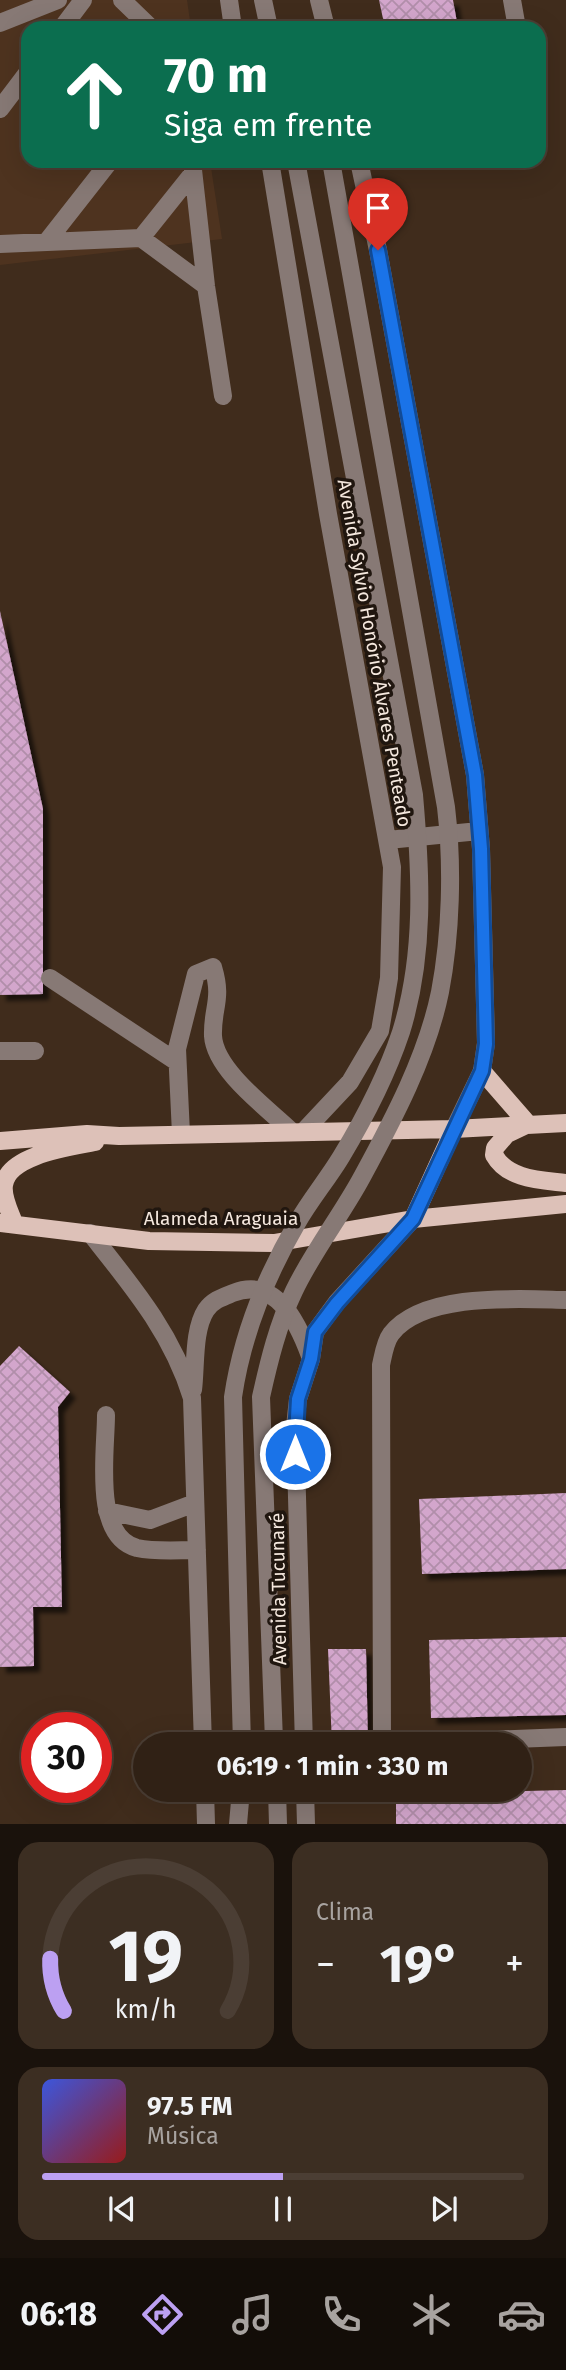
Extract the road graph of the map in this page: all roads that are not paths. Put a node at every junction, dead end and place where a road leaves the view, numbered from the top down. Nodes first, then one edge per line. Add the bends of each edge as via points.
1 (58, 0) edge
2 (83, 0) edge
3 (122, 0) edge
4 (229, 0) edge
5 (261, 0) edge
6 (317, 0) edge
7 (512, 0) edge
8 (67, 21) edge
9 (144, 21) edge
10 (232, 21) edge
11 (260, 21) edge
12 (267, 21) edge
13 (315, 21) edge
14 (324, 21) edge
15 (516, 21) edge
16 (0, 23) edge
17 (21, 81) edge
18 (0, 109) edge
19 (105, 168) edge
20 (192, 168) edge
21 (193, 168) edge
22 (271, 168) edge
23 (297, 168) edge
24 (332, 168) edge
25 (360, 168) edge
26 (141, 237) junction
27 (48, 240) junction
28 (0, 244) edge
29 (206, 286) junction
30 (223, 396) dead end
31 (479, 831) junction
32 (388, 840) junction
33 (50, 978) dead end
34 (0, 1051) edge
35 (35, 1051) dead end
36 (177, 1062) junction
37 (482, 1071) junction
38 (566, 1123) edge
39 (528, 1124) junction
40 (454, 1129) junction
41 (298, 1130) junction
42 (181, 1134) junction
43 (119, 1136) junction
44 (0, 1141) edge
45 (566, 1183) edge
46 (566, 1204) edge
47 (413, 1219) junction
48 (7, 1223) edge
49 (90, 1233) junction
50 (566, 1300) edge
51 (311, 1359) junction
52 (192, 1398) junction
53 (106, 1415) dead end
54 (195, 1503) junction
55 (107, 1511) junction
56 (197, 1550) junction
57 (203, 1732) edge
58 (242, 1732) edge
59 (274, 1732) edge
60 (303, 1732) edge
61 (381, 1732) edge
62 (566, 1737) edge
63 (532, 1738) edge
64 (205, 1802) edge
65 (240, 1802) edge
66 (277, 1802) edge
67 (305, 1802) edge
68 (206, 1824) edge
69 (239, 1824) edge
70 (278, 1824) edge
71 (306, 1824) edge

1 - 16 street
2 - 8 street
3 - 9 street
4 - 10 street
5 - 11 street
5 - 12 street
6 - 13 street
6 - 14 street
7 - 15 street
17 - 18 street
19 - 27 street
20 - 26 street
21 - 29 street
22 - 32 street, Avenida Sylvio Honório Álvares Penteado via 330,527
23 - 58 street, bridge via 414,795 421,865 419,933 400,1033 341,1156 297,1223 260,1297 238,1365 233,1397
24 - 59 street, bridge via 446,807 451,879 440,991 424,1046 362,1176 294,1291 271,1350 261,1397
25 - 31 street via 475,775
26 - 27 street
26 - 29 street
27 - 28 street
29 - 30 street
31 - 32 street
31 - 37 street via 486,1044
32 - 41 street, Avenida Sylvio Honório Álvares Penteado via 393,908 380,1031 350,1082
33 - 36 street
34 - 35 street
36 - 41 street via 178,1035 195,974 213,967 219,988 213,1035 218,1055 228,1070
36 - 42 street
37 - 39 main road
37 - 40 street
38 - 39 main road
39 - 40 main road
39 - 45 main road via 500,1141 494,1155 497,1161 520,1175
40 - 41 main road
40 - 47 main road
41 - 42 main road
42 - 43 main road
43 - 44 main road
43 - 48 main road via 26,1159 12,1168 4,1191
46 - 47 main road, Alameda Araguaia
47 - 49 main road, Alameda Araguaia via 274,1242 149,1241
47 - 51 street, Avenida Tucunaré via 315,1332
48 - 49 main road, Alameda Araguaia
49 - 52 street via 163,1329
50 - 61 street via 450,1304 408,1317 389,1336 381,1365
51 - 52 street via 288,1307 265,1292 244,1289 213,1302 205,1311
51 - 60 street, Avenida Tucunaré via 295,1426
52 - 54 street
53 - 55 street
54 - 55 street via 150,1520
54 - 56 street
55 - 56 street via 120,1540 136,1547
56 - 57 street
62 - 63 street
64 - 68 street
65 - 69 street
66 - 70 street
67 - 71 street

